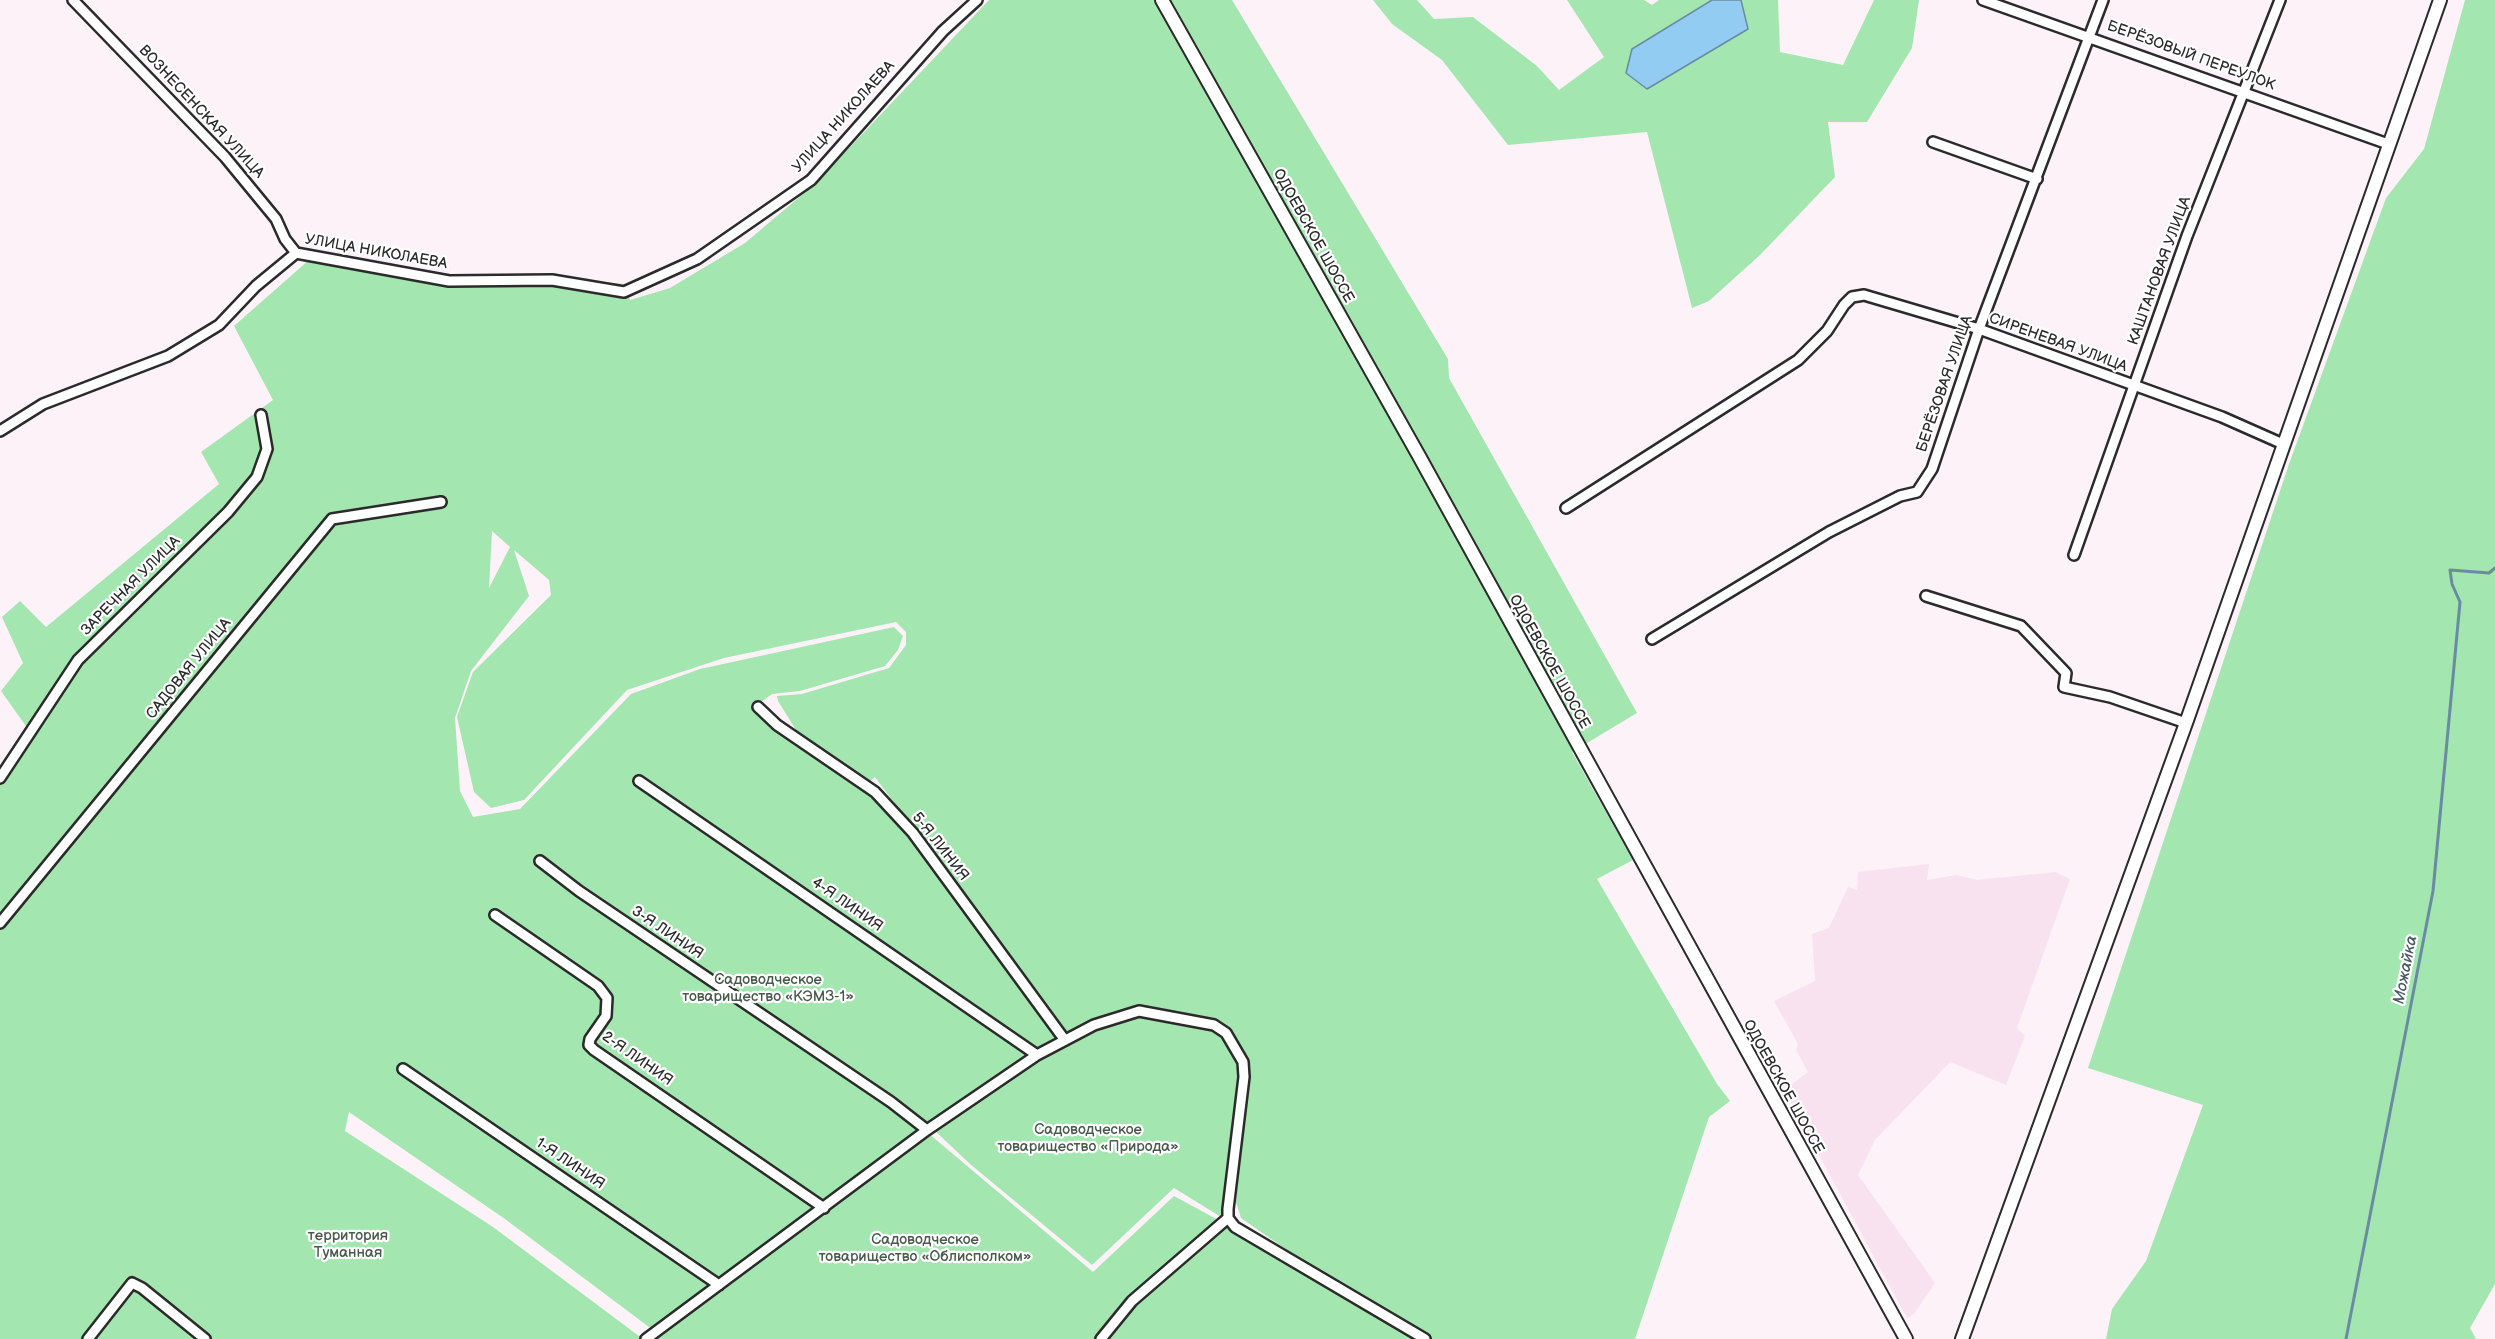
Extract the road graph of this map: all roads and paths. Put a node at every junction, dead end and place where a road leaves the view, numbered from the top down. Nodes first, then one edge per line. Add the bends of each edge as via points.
1 (73, 0) edge
2 (977, 0) edge
3 (1162, 0) edge
4 (1983, 0) edge
5 (2103, 0) edge
6 (2280, 0) edge
7 (2440, 0) edge
8 (2088, 35) junction
9 (2244, 91) junction
10 (1933, 142) dead end
11 (2388, 144) junction
12 (2037, 179) junction
13 (296, 253) junction
14 (1979, 329) junction
15 (2134, 387) junction
16 (261, 415) dead end
17 (0, 431) edge
18 (2283, 444) junction
19 (441, 502) dead end
20 (1566, 508) dead end
21 (2074, 555) dead end
22 (1926, 597) dead end
23 (1653, 639) dead end
24 (758, 707) dead end
25 (2186, 723) junction
26 (0, 778) edge
27 (639, 781) dead end
28 (540, 861) dead end
29 (495, 915) dead end
30 (0, 923) edge
31 (1064, 1039) junction
32 (1037, 1055) junction
33 (403, 1069) dead end
34 (927, 1130) junction
35 (824, 1208) junction
36 (1228, 1218) junction
37 (719, 1285) junction
38 (88, 1339) edge
39 (205, 1339) edge
40 (646, 1339) edge
41 (1101, 1339) edge
42 (1425, 1339) edge
43 (1906, 1339) edge
44 (1962, 1339) edge

1 - 13 street, ВОЗНЕСЕНСКАЯ УЛИЦА via 225,157 276,219
2 - 13 street, УЛИЦА НИКОЛАЕВА via 935,40 811,180 697,259 624,292 552,280 449,281
3 - 43 main road, ОДОЕВСКОЕ ШОССЕ via 1419,456
4 - 8 street, БЕРЁЗОВЫЙ ПЕРЕУЛОК
5 - 8 street, БЕРЁЗОВАЯ УЛИЦА
6 - 9 street, КАШТАНОВАЯ УЛИЦА
7 - 11 main road
8 - 9 street, БЕРЁЗОВЫЙ ПЕРЕУЛОК
8 - 12 street, БЕРЁЗОВАЯ УЛИЦА
9 - 11 street, БЕРЁЗОВЫЙ ПЕРЕУЛОК
9 - 15 street, КАШТАНОВАЯ УЛИЦА
10 - 12 street
11 - 18 main road
12 - 14 street, БЕРЁЗОВАЯ УЛИЦА
13 - 17 street, УЛИЦА НИКОЛАЕВА via 256,286 219,325 168,356 43,404
14 - 15 street, СИРЕНЕВАЯ УЛИЦА
14 - 20 street, СИРЕНЕВАЯ УЛИЦА via 1864,295 1852,297 1827,331 1798,360
14 - 23 street, БЕРЁЗОВАЯ УЛИЦА via 1932,469 1917,492 1900,496 1829,532
15 - 18 street, СИРЕНЕВАЯ УЛИЦА via 2222,417
15 - 21 street, КАШТАНОВАЯ УЛИЦА
16 - 26 street, ЗАРЕЧНАЯ УЛИЦА via 267,449 257,477 228,512 78,660
18 - 25 main road
19 - 30 street, САДОВАЯ УЛИЦА via 332,519
22 - 25 street via 2021,626 2066,673 2064,687 2110,697
24 - 31 street, 5-Я ЛИНИЯ via 777,725 875,792 913,833
25 - 44 main road
27 - 32 street, 4-Я ЛИНИЯ
28 - 34 street, 3-Я ЛИНИЯ
29 - 35 street, 2-Я ЛИНИЯ via 598,986 607,998 606,1016 590,1039 594,1050
31 - 32 street
31 - 36 street via 1138,1011 1214,1025 1226,1033 1243,1062 1245,1077 1232,1159
32 - 34 street
33 - 37 street, 1-Я ЛИНИЯ
34 - 35 street
35 - 37 street
36 - 41 street via 1132,1301
36 - 42 street via 1235,1227
37 - 40 street
38 - 39 street via 132,1283

